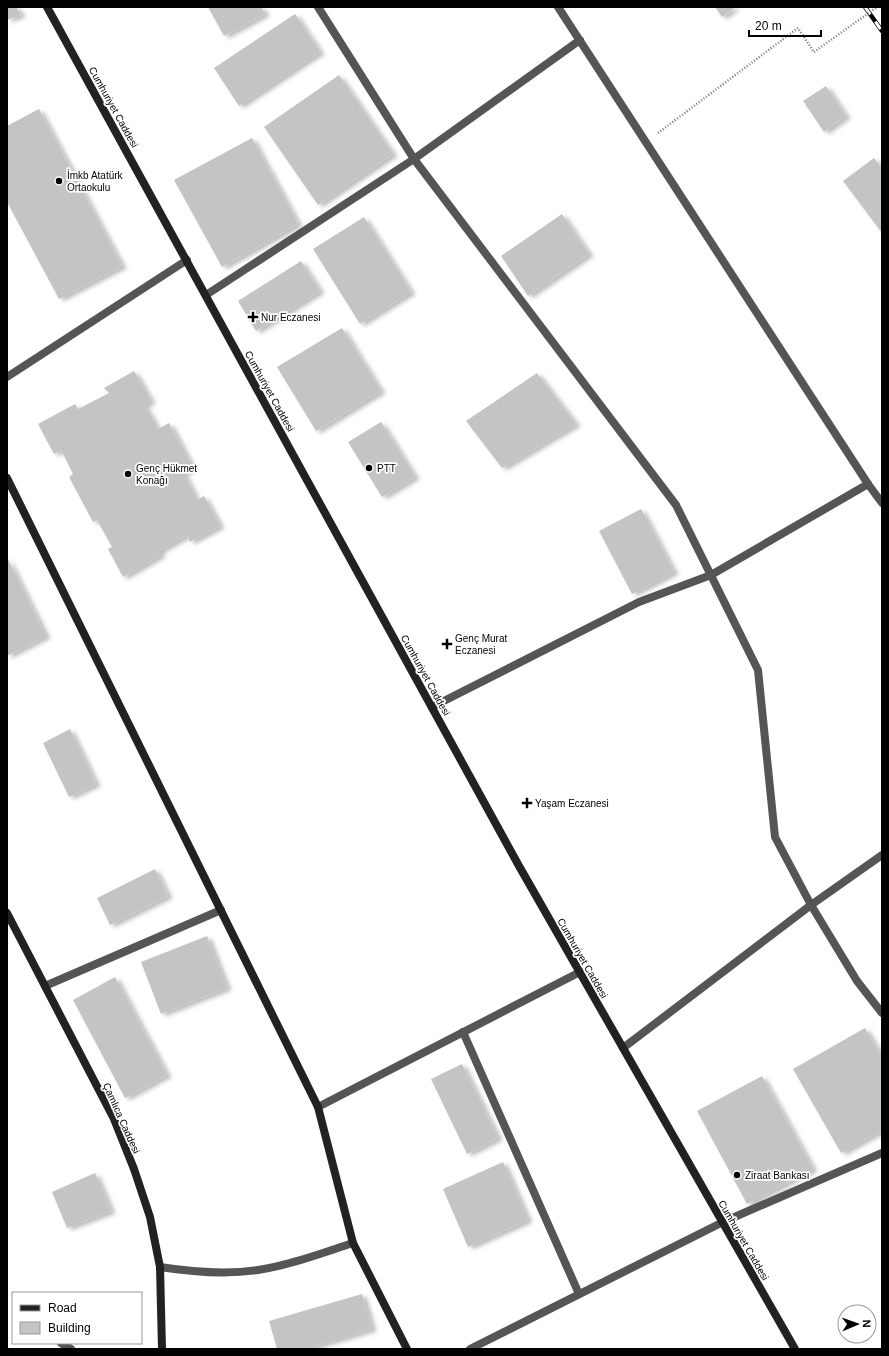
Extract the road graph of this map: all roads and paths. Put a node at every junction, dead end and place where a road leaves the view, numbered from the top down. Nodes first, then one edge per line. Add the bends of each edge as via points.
1 (47, 7) edge
2 (318, 7) edge
3 (558, 7) edge
4 (877, 7) edge
5 (580, 40) junction
6 (645, 142) junction
7 (414, 159) junction
8 (187, 260) junction
9 (206, 295) junction
10 (7, 377) edge
11 (7, 478) edge
12 (868, 484) junction
13 (882, 503) edge
14 (711, 575) junction
15 (432, 707) junction
16 (882, 855) edge
17 (811, 905) junction
18 (221, 910) junction
19 (7, 913) edge
20 (580, 972) junction
21 (45, 986) junction
22 (882, 1013) edge
23 (463, 1032) junction
24 (623, 1048) junction
25 (318, 1107) junction
26 (882, 1153) edge
27 (723, 1222) junction
28 (353, 1243) junction
29 (160, 1267) junction
30 (579, 1294) junction
31 (162, 1349) edge
32 (407, 1349) edge
33 (470, 1349) edge
34 (795, 1349) edge

1 - 8 main road, Cumhuriyet Caddesi
2 - 7 street
3 - 5 street
4 - 6 path, bridge via 814,52 798,28
5 - 6 street
5 - 7 street
6 - 12 street
7 - 9 street
7 - 14 street via 676,504
8 - 9 main road, Cumhuriyet Caddesi
8 - 10 street
9 - 15 main road, Cumhuriyet Caddesi
11 - 18 main road
12 - 13 street
12 - 14 street
14 - 15 street via 638,602
14 - 17 street via 758,670 775,837
15 - 20 main road, Cumhuriyet Caddesi
16 - 17 street
17 - 22 street via 857,981
17 - 24 street
18 - 21 street
18 - 25 main road
19 - 21 main road, Çamlıca Caddesi
20 - 23 street
20 - 24 main road, Cumhuriyet Caddesi
21 - 29 main road, Çamlıca Caddesi via 114,1119 150,1217
23 - 25 street
23 - 30 street
24 - 27 main road, Cumhuriyet Caddesi
25 - 28 main road
26 - 27 street
27 - 30 street
27 - 34 main road, Cumhuriyet Caddesi
28 - 29 street via 258,1270 210,1273
28 - 32 main road
29 - 31 main road, Çamlıca Caddesi
30 - 33 street

